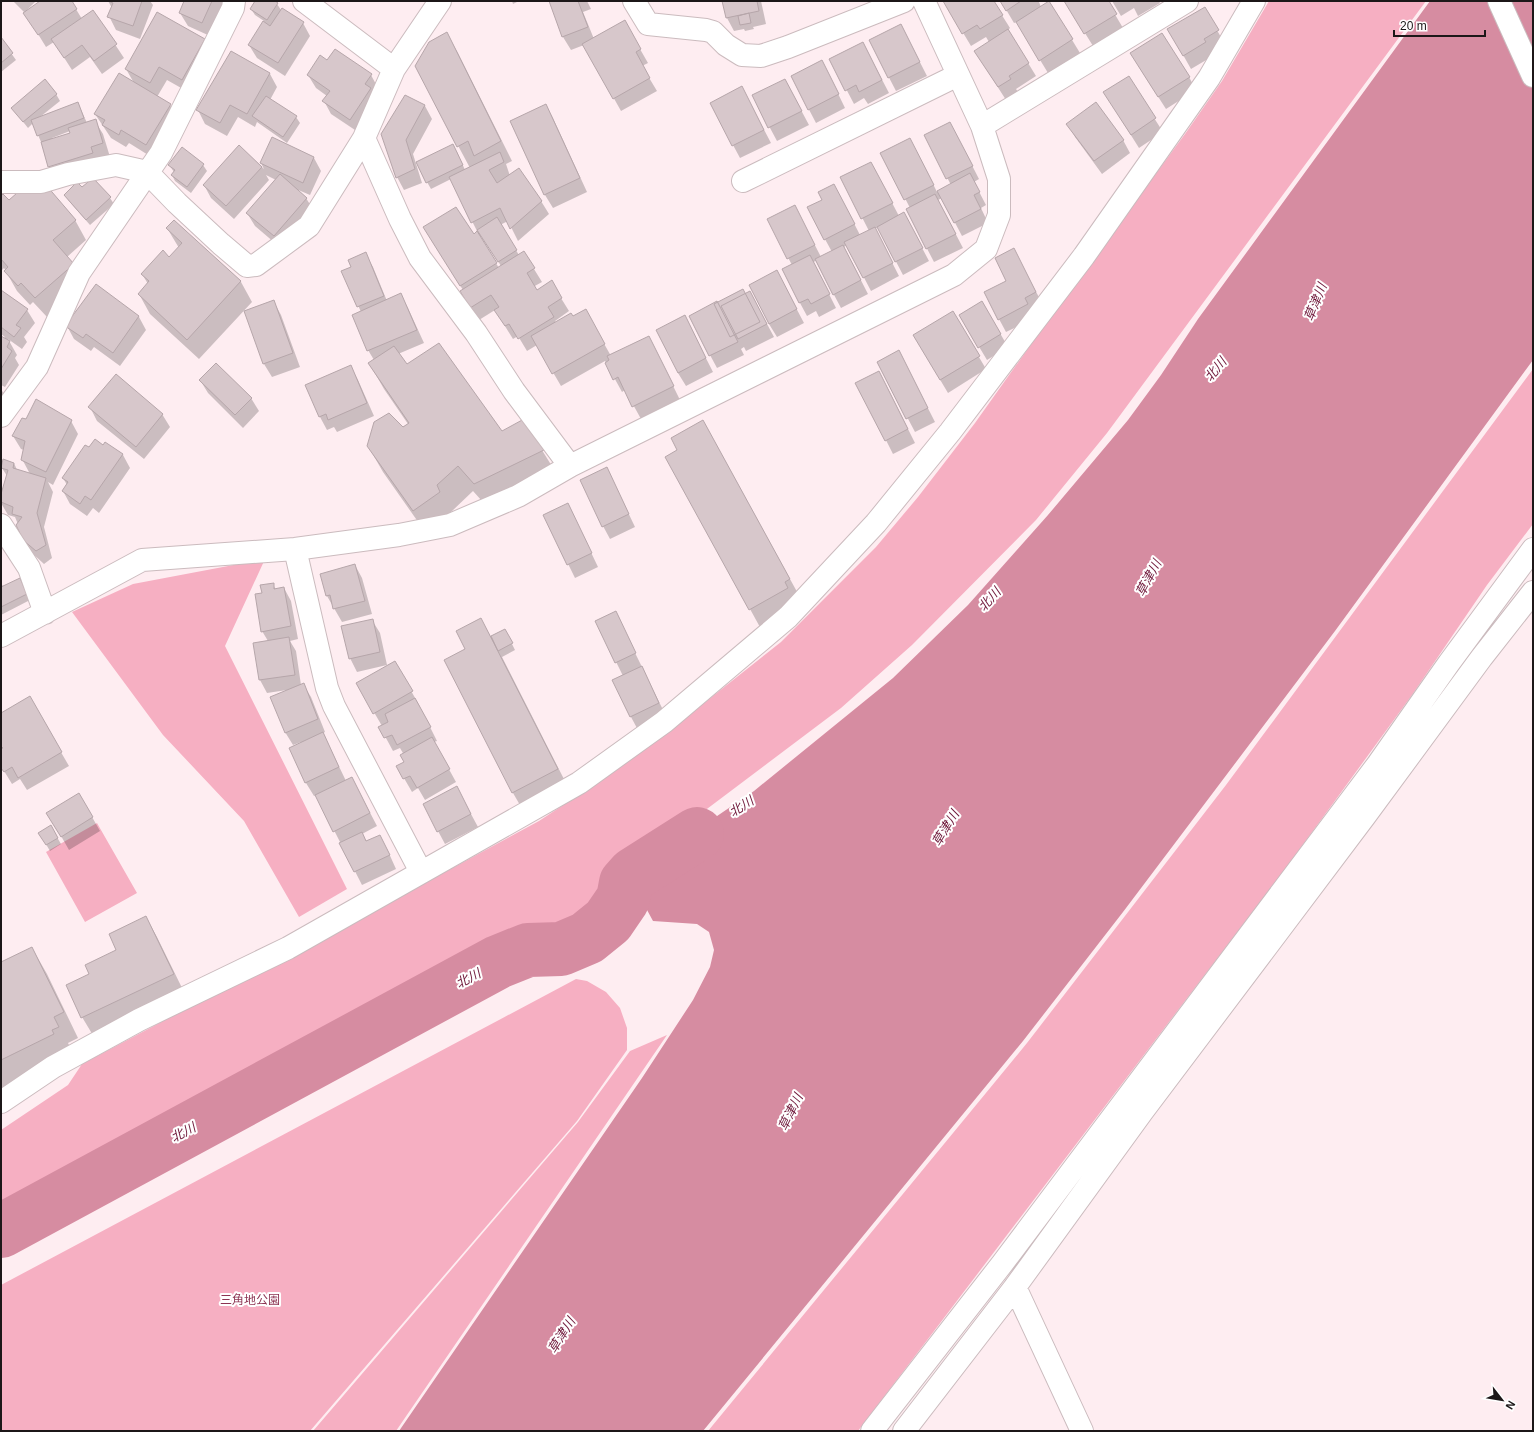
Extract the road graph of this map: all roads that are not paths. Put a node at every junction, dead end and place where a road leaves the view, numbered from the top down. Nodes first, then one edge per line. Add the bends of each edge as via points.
1 (234, 1) edge
2 (304, 1) edge
3 (440, 1) edge
4 (634, 1) edge
5 (904, 1) edge
6 (924, 1) edge
7 (1187, 1) edge
8 (1254, 1) edge
9 (1500, 1) edge
10 (394, 69) junction
11 (958, 75) junction
12 (1533, 76) edge
13 (982, 126) junction
14 (364, 138) junction
15 (147, 172) junction
16 (742, 181) dead end
17 (1, 182) edge
18 (1, 416) edge
19 (570, 466) junction
20 (1, 525) edge
21 (295, 549) junction
22 (1533, 549) edge
23 (1533, 572) edge
24 (1533, 592) edge
25 (45, 613) junction
26 (1, 636) edge
27 (1482, 657) junction
28 (421, 872) junction
29 (1, 1102) edge
30 (1015, 1287) junction
31 (872, 1431) edge
32 (904, 1431) edge
33 (1082, 1431) edge

1 - 15 street via 212,54 161,153
2 - 10 street
3 - 10 street
4 - 5 street via 648,24 706,30 713,32 726,45 742,55 761,56
6 - 11 street
7 - 13 street
8 - 28 street via 1209,78 1084,256 950,432 876,523 788,617 664,722 584,779
9 - 12 street
10 - 14 street
11 - 13 street
11 - 16 street
13 - 19 street via 999,178 999,215 986,249 954,275
14 - 15 street via 309,226 256,265 247,266 221,244
14 - 19 street via 420,258
15 - 17 street via 116,165 41,182
15 - 18 street via 78,273 37,367
19 - 21 street via 518,496 450,525 399,535
20 - 25 street via 29,568
21 - 25 street via 142,560
21 - 28 street via 327,688 334,706
22 - 31 street via 1374,770
23 - 27 street via 1513,599
24 - 27 street
25 - 26 street
27 - 30 street via 1142,1112
28 - 29 street via 288,948 139,1020 66,1060
30 - 32 street
30 - 33 street

